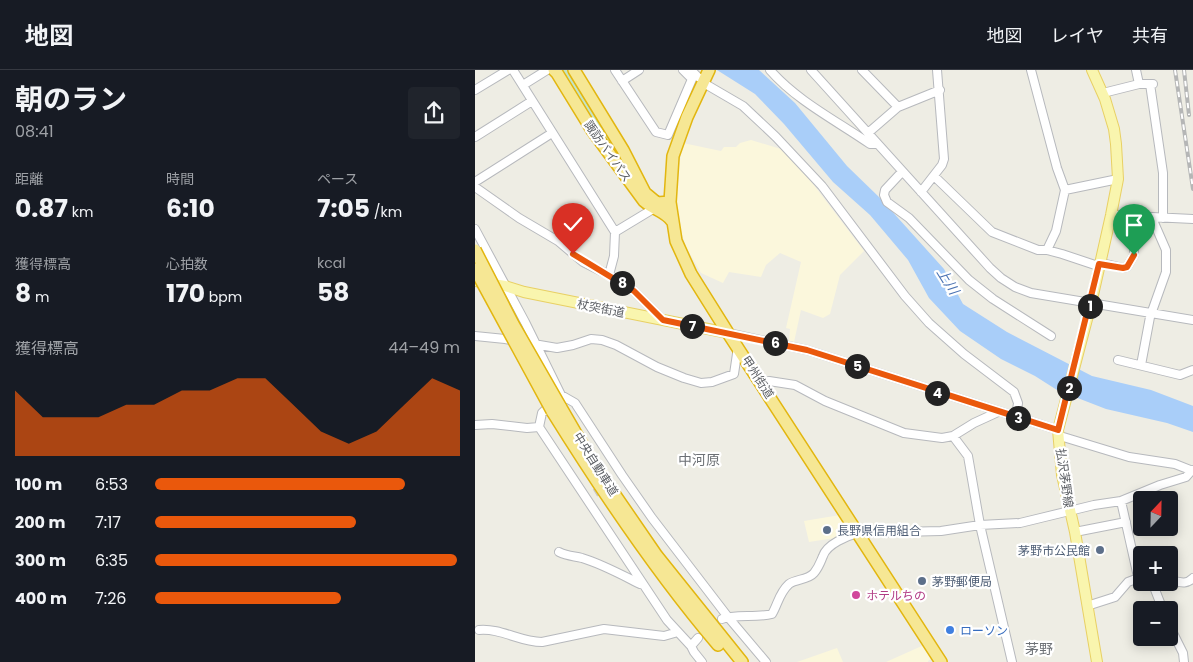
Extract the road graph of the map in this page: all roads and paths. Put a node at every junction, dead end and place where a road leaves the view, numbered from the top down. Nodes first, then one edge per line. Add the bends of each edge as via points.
1 (507, 70) edge
2 (513, 70) edge
3 (547, 70) edge
4 (554, 70) edge
5 (574, 70) edge
6 (615, 70) edge
7 (639, 70) edge
8 (683, 70) edge
9 (691, 70) edge
10 (770, 70) edge
11 (811, 70) edge
12 (864, 70) edge
13 (937, 70) edge
14 (1031, 70) edge
15 (1091, 70) edge
16 (1136, 70) edge
17 (705, 78) edge
18 (622, 81) junction
19 (1139, 84) junction
20 (523, 85) junction
21 (475, 90) edge
22 (940, 90) junction
23 (1103, 93) junction
24 (532, 101) junction
25 (898, 107) junction
26 (552, 133) junction
27 (868, 134) junction
28 (475, 137) edge
29 (877, 144) junction
30 (899, 175) dead end
31 (934, 176) junction
32 (1118, 179) junction
33 (475, 182) edge
34 (475, 187) edge
35 (1065, 190) junction
36 (921, 192) junction
37 (670, 202) junction
38 (653, 209) junction
39 (1111, 215) junction
40 (1134, 217) junction
41 (1152, 218) junction
42 (1163, 218) junction
43 (1193, 219) edge
44 (672, 221) junction
45 (475, 229) edge
46 (615, 232) junction
47 (475, 250) edge
48 (1047, 250) junction
49 (1099, 264) junction
50 (475, 270) edge
51 (609, 274) junction
52 (475, 281) edge
53 (505, 286) junction
54 (1091, 304) junction
55 (1151, 312) junction
56 (663, 320) junction
57 (1193, 320) edge
58 (728, 333) junction
59 (475, 336) edge
60 (1051, 336) dead end
61 (534, 343) junction
62 (738, 347) junction
63 (1118, 360) dead end
64 (1141, 365) junction
65 (1193, 370) edge
66 (761, 383) junction
67 (558, 404) junction
68 (998, 412) junction
69 (1016, 417) junction
70 (475, 425) edge
71 (539, 428) junction
72 (1059, 433) junction
73 (953, 436) junction
74 (1192, 471) edge
75 (622, 475) junction
76 (614, 481) tunnel mouth
77 (595, 493) tunnel mouth
78 (587, 498) junction
79 (1121, 501) junction
80 (1069, 510) junction
81 (1126, 522) junction
82 (980, 525) junction
83 (1075, 532) junction
84 (858, 533) junction
85 (1133, 550) edge
86 (559, 552) dead end
87 (1193, 578) edge
88 (1133, 580) edge
89 (1178, 583) edge
90 (642, 585) junction
91 (1087, 606) junction
92 (725, 618) junction
93 (479, 630) dead end
94 (678, 632) junction
95 (698, 638) dead end
96 (1178, 644) edge
97 (691, 646) junction
98 (703, 662) edge
99 (732, 662) edge
100 (742, 662) edge
101 (766, 662) edge
102 (941, 662) edge
103 (1013, 662) edge
104 (1097, 662) edge
105 (1184, 662) edge

1 - 21 street
2 - 20 street
3 - 20 street
4 - 38 highway, 諏訪バイパス via 592,130
5 - 37 highway, 諏訪バイパス via 645,193 657,203
6 - 18 street
7 - 18 street
8 - 18 street via 693,79 669,135 656,132
9 - 17 street
10 - 29 street via 822,112 870,144
11 - 27 street
12 - 25 street
13 - 22 street
14 - 35 street
15 - 23 main road
16 - 19 street
17 - 37 highway, 甲州街道 via 676,146
17 - 69 street via 777,137 822,186 929,323 1014,392 1018,403
19 - 23 street
19 - 42 street via 1152,84 1163,166
20 - 24 street
22 - 25 street
22 - 31 street via 944,159
23 - 32 main road, 払沢茅野線 via 1114,129
24 - 26 street
24 - 28 street
25 - 27 street
26 - 33 street
26 - 46 street
27 - 29 street
29 - 36 street
30 - 60 street via 885,190 887,202 909,218 969,280
31 - 36 street
31 - 48 street via 992,232 1038,250
32 - 35 street
32 - 39 main road, 払沢茅野線
34 - 51 street via 558,241 583,262
35 - 48 street via 1056,230
36 - 54 street via 1001,278 1031,293
37 - 44 highway, 甲州街道
38 - 44 highway, 諏訪バイパス via 666,213
38 - 46 street
39 - 40 street
39 - 49 main road, 払沢茅野線
40 - 41 street
40 - 49 street via 1134,255 1127,267
41 - 42 street
41 - 55 street via 1166,250 1167,261
42 - 43 street
44 - 58 highway, 甲州街道 via 676,241 691,274
45 - 53 street
46 - 51 street
47 - 67 highway, 中央自動車道, bridge
48 - 49 street
49 - 54 main road, 払沢茅野線
50 - 67 highway, 中央自動車道, bridge
51 - 56 street via 634,291
52 - 53 main road, 杖突街道
53 - 56 main road, 杖突街道
53 - 61 street
54 - 55 street
54 - 72 main road, 払沢茅野線
55 - 57 street
55 - 64 street
56 - 58 main road, 杖突街道
58 - 62 highway, 甲州街道
58 - 68 street via 807,350
59 - 61 street
61 - 62 street via 557,348 591,339 607,341 657,367 701,383 735,374
61 - 67 street
62 - 66 highway, 甲州街道
63 - 64 street
64 - 65 street via 1180,374
66 - 73 street via 795,385 825,401 905,433 942,438
66 - 84 highway, 甲州街道
67 - 71 street via 542,413
67 - 75 street via 575,403
67 - 99 highway, 中央自動車道 via 589,471 641,547
67 - 100 highway, 中央自動車道 via 593,463 657,556
68 - 69 street
68 - 73 street
69 - 72 street
70 - 71 street
71 - 78 street
72 - 74 street via 1129,457 1175,464
72 - 80 main road, 払沢茅野線
73 - 82 street via 968,456
74 - 79 street via 1170,484
75 - 76 street
75 - 92 street
77 - 78 street
78 - 90 street
79 - 80 street
79 - 81 street
80 - 82 street via 1020,523
80 - 83 main road, 払沢茅野線
81 - 83 street
81 - 85 street
82 - 84 street via 941,531
82 - 103 street
83 - 91 main road, 払沢茅野線
84 - 92 street via 847,536 824,552 821,565 812,576 790,584 778,597 772,614
84 - 102 highway, 甲州街道
86 - 90 street via 612,570
87 - 89 street via 1189,582
88 - 91 street via 1115,597
90 - 94 street
91 - 104 main road, 払沢茅野線
92 - 101 street
93 - 94 street via 495,630 533,642 604,628 665,636
94 - 97 street
95 - 97 street
96 - 105 street
97 - 98 street

